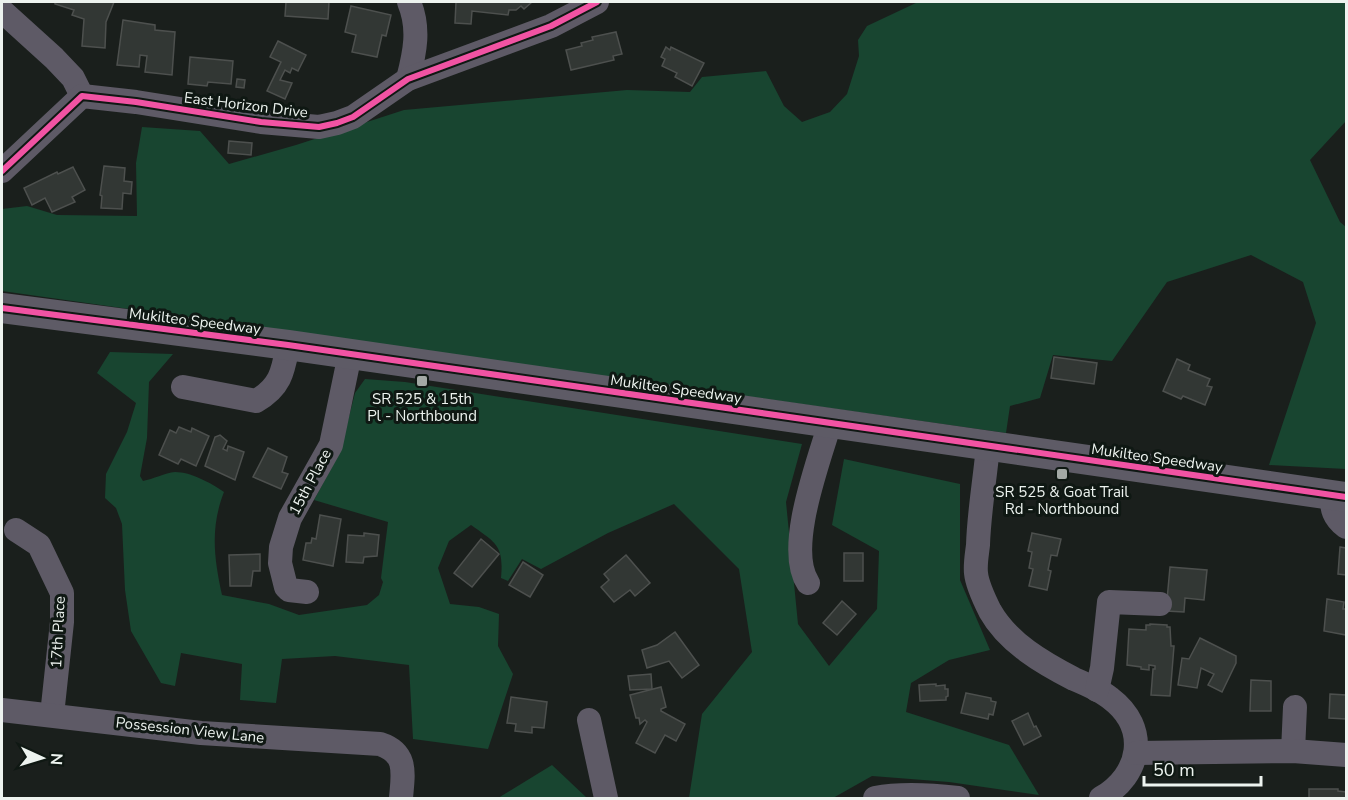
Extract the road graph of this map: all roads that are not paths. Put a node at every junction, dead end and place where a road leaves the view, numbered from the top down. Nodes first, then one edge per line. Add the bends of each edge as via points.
1 (409, 2) edge
2 (597, 2) edge
3 (2, 11) edge
4 (408, 79) junction
5 (82, 96) junction
6 (2, 171) edge
7 (2, 308) edge
8 (288, 345) junction
9 (350, 354) junction
10 (183, 387) dead end
11 (830, 423) junction
12 (988, 446) junction
13 (1339, 496) edge
14 (1347, 527) edge
15 (16, 530) dead end
16 (808, 583) dead end
17 (307, 592) dead end
18 (1160, 604) dead end
19 (1097, 690) junction
20 (1295, 707) dead end
21 (2, 710) edge
22 (52, 715) junction
23 (589, 720) dead end
24 (1293, 751) junction
25 (1136, 753) junction
26 (1347, 755) edge
27 (401, 798) edge
28 (606, 798) edge
29 (875, 798) edge
30 (958, 798) edge
31 (1101, 798) edge

1 - 4 street via 415,17 416,50
2 - 4 street, East Horizon Drive via 551,26
3 - 5 street via 67,71
4 - 5 street, East Horizon Drive via 353,117 319,127
5 - 6 street
7 - 8 main road, Mukilteo Speedway
8 - 9 main road, Mukilteo Speedway
8 - 10 street via 277,383 256,401
9 - 11 main road, Mukilteo Speedway
9 - 17 street, 15th Place via 331,445 290,518 281,547 286,587
11 - 12 main road, Mukilteo Speedway
11 - 16 street via 802,520 800,556
12 - 13 main road, Mukilteo Speedway
12 - 19 street via 976,574 990,610 1035,657
13 - 14 street via 1331,507
15 - 22 street, 17th Place via 39,545 62,593
18 - 19 street via 1109,602
19 - 25 street via 1127,717 1136,740
20 - 24 street
21 - 22 street, Possession View Lane
22 - 27 street, Possession View Lane via 201,733 380,744 400,758
23 - 28 street
24 - 25 street
24 - 26 street
25 - 31 street via 1124,779
29 - 30 street

